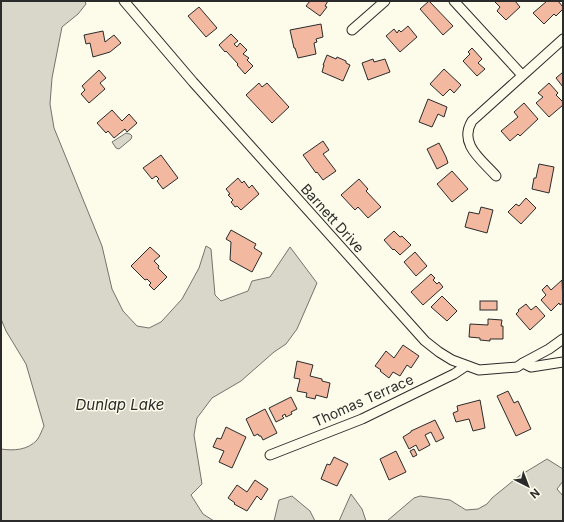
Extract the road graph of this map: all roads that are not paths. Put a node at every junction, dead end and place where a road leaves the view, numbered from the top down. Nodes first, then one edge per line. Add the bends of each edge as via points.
1 (124, 1) edge
2 (385, 1) edge
3 (454, 1) edge
4 (352, 30) dead end
5 (563, 39) edge
6 (522, 76) junction
7 (496, 176) dead end
8 (563, 339) edge
9 (563, 362) edge
10 (524, 363) junction
11 (466, 366) junction
12 (270, 455) dead end

1 - 11 street, Barnett Drive via 193,82 425,341 439,352
2 - 4 street
3 - 6 street
5 - 6 street
6 - 7 street via 468,127 466,135 471,148
8 - 10 street
9 - 10 street, Barnett Drive via 531,366
10 - 11 street, Barnett Drive via 479,370
11 - 12 street, Thomas Terrace via 362,419

